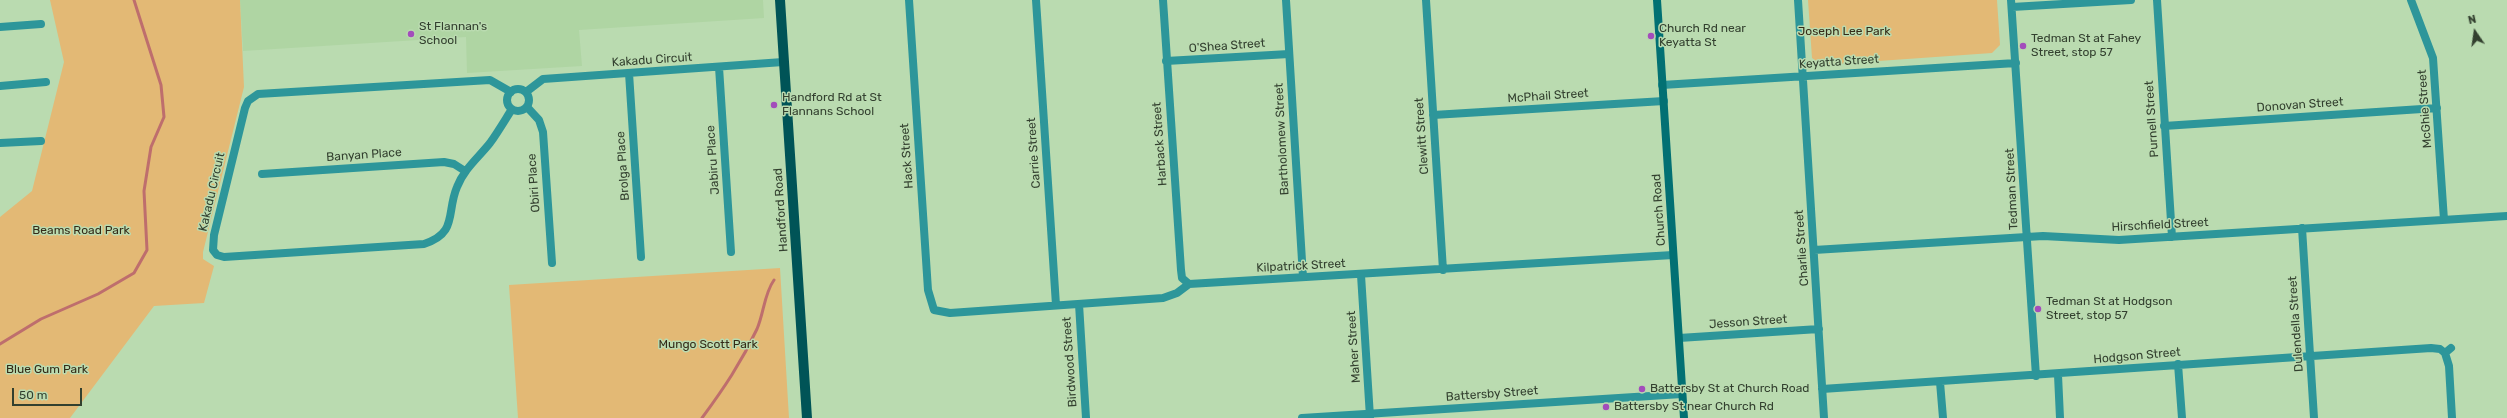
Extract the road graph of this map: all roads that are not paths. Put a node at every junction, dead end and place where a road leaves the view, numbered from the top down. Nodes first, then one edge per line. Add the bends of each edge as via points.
1 (780, 0) edge
2 (909, 0) edge
3 (1036, 0) edge
4 (1162, 0) edge
5 (1286, 0) edge
6 (1426, 0) edge
7 (1657, 0) edge
8 (1798, 0) edge
9 (2131, 0) edge
10 (2156, 0) edge
11 (2410, 0) edge
12 (2011, 4) edge
13 (41, 24) dead end
14 (0, 27) edge
15 (1289, 54) junction
16 (1166, 61) junction
17 (784, 62) junction
18 (2016, 63) junction
19 (719, 67) junction
20 (629, 73) junction
21 (1803, 76) junction
22 (46, 82) dead end
23 (1662, 85) junction
24 (0, 86) edge
25 (511, 92) junction
26 (526, 92) junction
27 (1664, 101) junction
28 (527, 107) junction
29 (2438, 108) junction
30 (512, 109) junction
31 (1433, 115) junction
32 (2164, 126) junction
33 (41, 141) dead end
34 (0, 144) edge
35 (465, 171) junction
36 (262, 174) dead end
37 (2507, 216) edge
38 (2444, 220) junction
39 (2302, 228) junction
40 (2027, 237) junction
41 (2172, 237) junction
42 (1814, 250) junction
43 (731, 252) dead end
44 (1673, 255) junction
45 (641, 257) dead end
46 (552, 263) dead end
47 (1443, 270) junction
48 (1361, 275) junction
49 (1303, 277) junction
50 (1189, 284) junction
51 (1079, 304) junction
52 (1056, 305) junction
53 (934, 310) joint
54 (1819, 329) junction
55 (1679, 338) junction
56 (2310, 355) junction
57 (2178, 364) junction
58 (2058, 374) junction
59 (2036, 376) junction
60 (1940, 382) junction
61 (1822, 389) junction
62 (1682, 394) junction
63 (1370, 416) edge
64 (807, 418) edge
65 (1086, 418) edge
66 (1302, 418) edge
67 (1684, 418) edge
68 (1824, 418) edge
69 (1943, 418) edge
70 (2060, 418) edge
71 (2182, 418) edge
72 (2314, 418) edge
73 (2452, 418) edge

1 - 17 main road, Handford Road
2 - 53 street, Hack Street via 928,290
3 - 52 street, Carrie Street
4 - 16 street, Harback Street
5 - 15 street, Bartholomew Street
6 - 31 street, Clewitt Street
7 - 23 street, Church Road
8 - 21 street, Charlie Street
9 - 12 street
10 - 32 street, Purnell Street
11 - 29 street, McGhie Street via 2432,51
12 - 18 street, Tedman Street
13 - 14 street
15 - 16 street, O'Shea Street
15 - 49 street, Bartholomew Street
16 - 50 street, Harback Street via 1181,275
17 - 19 street, Kakadu Circuit
17 - 64 main road, Handford Road
18 - 21 street, Keyatta Street
18 - 40 street, Tedman Street
19 - 20 street, Kakadu Circuit
19 - 43 street, Jabiru Place
20 - 26 street, Kakadu Circuit via 543,79 533,84
20 - 45 street, Brolga Place
21 - 23 street, Keyatta Street
21 - 42 street, Charlie Street
22 - 24 street
23 - 27 street, Church Road
25 - 26 street via 517,89
25 - 30 street via 507,101
25 - 35 street, Kakadu Circuit via 490,80 258,94 245,108 214,235 213,250 217,255 224,257 424,244 443,234 448,226 457,188
26 - 28 street via 529,101
27 - 31 street, McPhail Street
27 - 44 street, Church Road
28 - 30 street via 522,110
28 - 46 street, Obiri Place via 539,120 543,132
29 - 32 street, Donovan Street
29 - 38 street, McGhie Street
30 - 35 street, Kakadu Circuit via 489,143
31 - 47 street, Clewitt Street
32 - 41 street, Purnell Street
33 - 34 street
35 - 36 street, Banyan Place via 454,164 444,162
37 - 38 street, Hirschfield Street
38 - 39 street, Hirschfield Street
39 - 41 street, Hirschfield Street
39 - 56 street, Dulendella Street
40 - 41 street, Hirschfield Street via 2055,236 2109,240
40 - 42 street, Hirschfield Street
40 - 59 street, Tedman Street
42 - 54 street, Charlie Street
44 - 47 street, Kilpatrick Street
44 - 55 street, Church Road
47 - 48 street, Kilpatrick Street
48 - 49 street, Kilpatrick Street
48 - 63 street, Maher Street
49 - 50 street, Kilpatrick Street
50 - 51 street, Kilpatrick Street via 1163,298
51 - 52 street, Kilpatrick Street
51 - 65 street, Birdwood Street
52 - 53 street, Kilpatrick Street via 950,313
54 - 55 street, Jesson Street
54 - 61 street, Charlie Street
55 - 62 street, Church Road
56 - 57 street, Hodgson Street
56 - 72 street, Dulendella Street
56 - 73 street, Hodgson Street via 2431,348 2448,351
57 - 58 street, Hodgson Street
57 - 71 street
58 - 59 street, Hodgson Street
58 - 70 street
59 - 60 street, Hodgson Street
60 - 61 street, Hodgson Street
60 - 69 street
61 - 68 street, Charlie Street
62 - 63 street, Battersby Street
62 - 67 street, Church Road
63 - 66 street, Battersby Street

